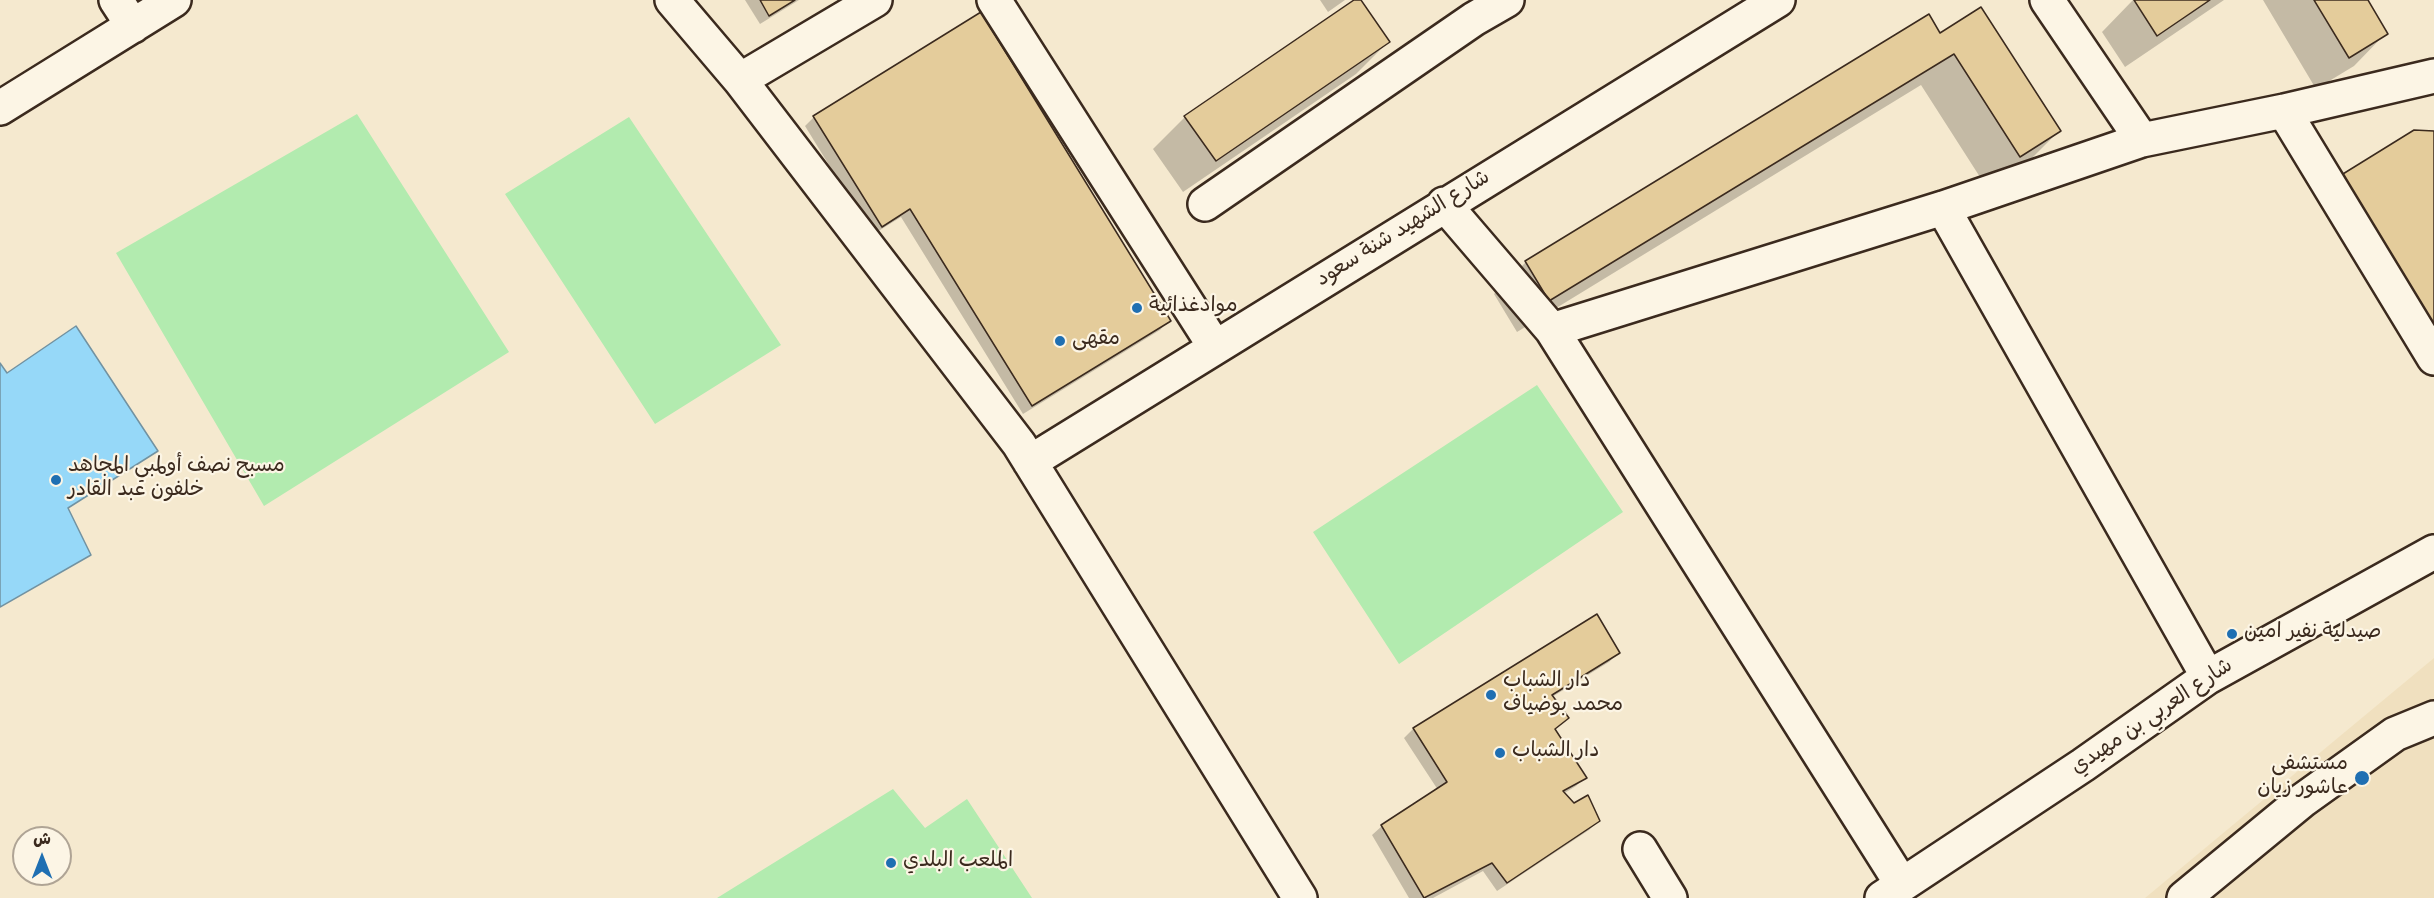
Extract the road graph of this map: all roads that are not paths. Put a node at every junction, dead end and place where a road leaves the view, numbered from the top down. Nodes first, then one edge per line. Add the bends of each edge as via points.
1 (174, 0) edge
2 (672, 0) edge
3 (875, 0) edge
4 (994, 0) edge
5 (1507, 0) edge
6 (2047, 0) edge
7 (1767, 3) edge
8 (1468, 9) edge
9 (125, 13) edge
10 (2434, 76) edge
11 (740, 80) junction
12 (0, 108) edge
13 (2284, 111) junction
14 (2142, 140) junction
15 (1205, 204) dead end
16 (1444, 204) junction
17 (1943, 208) junction
18 (1552, 330) junction
19 (1215, 348) junction
20 (2434, 358) edge
21 (1030, 462) junction
22 (2434, 552) edge
23 (2208, 677) junction
24 (2434, 718) edge
25 (1640, 849) dead end
26 (1892, 891) edge
27 (1300, 898) edge
28 (1670, 898) edge
29 (2184, 898) edge

1 - 9 street
2 - 11 street
3 - 11 street
4 - 19 street
5 - 8 street
6 - 14 street
7 - 16 street, شارع الشهيد شنة سعود
8 - 15 street
9 - 12 street
10 - 13 street
11 - 21 street
13 - 14 street
13 - 20 street
14 - 17 street
16 - 18 street
16 - 19 street, شارع الشهيد شنة سعود
17 - 18 street
17 - 23 street
18 - 26 street
19 - 21 street, شارع الشهيد شنة سعود
21 - 27 street
22 - 23 street, شارع العربي بن مهيدي
23 - 26 street, شارع العربي بن مهيدي
24 - 29 street via 2395,734 2321,787
25 - 28 street

